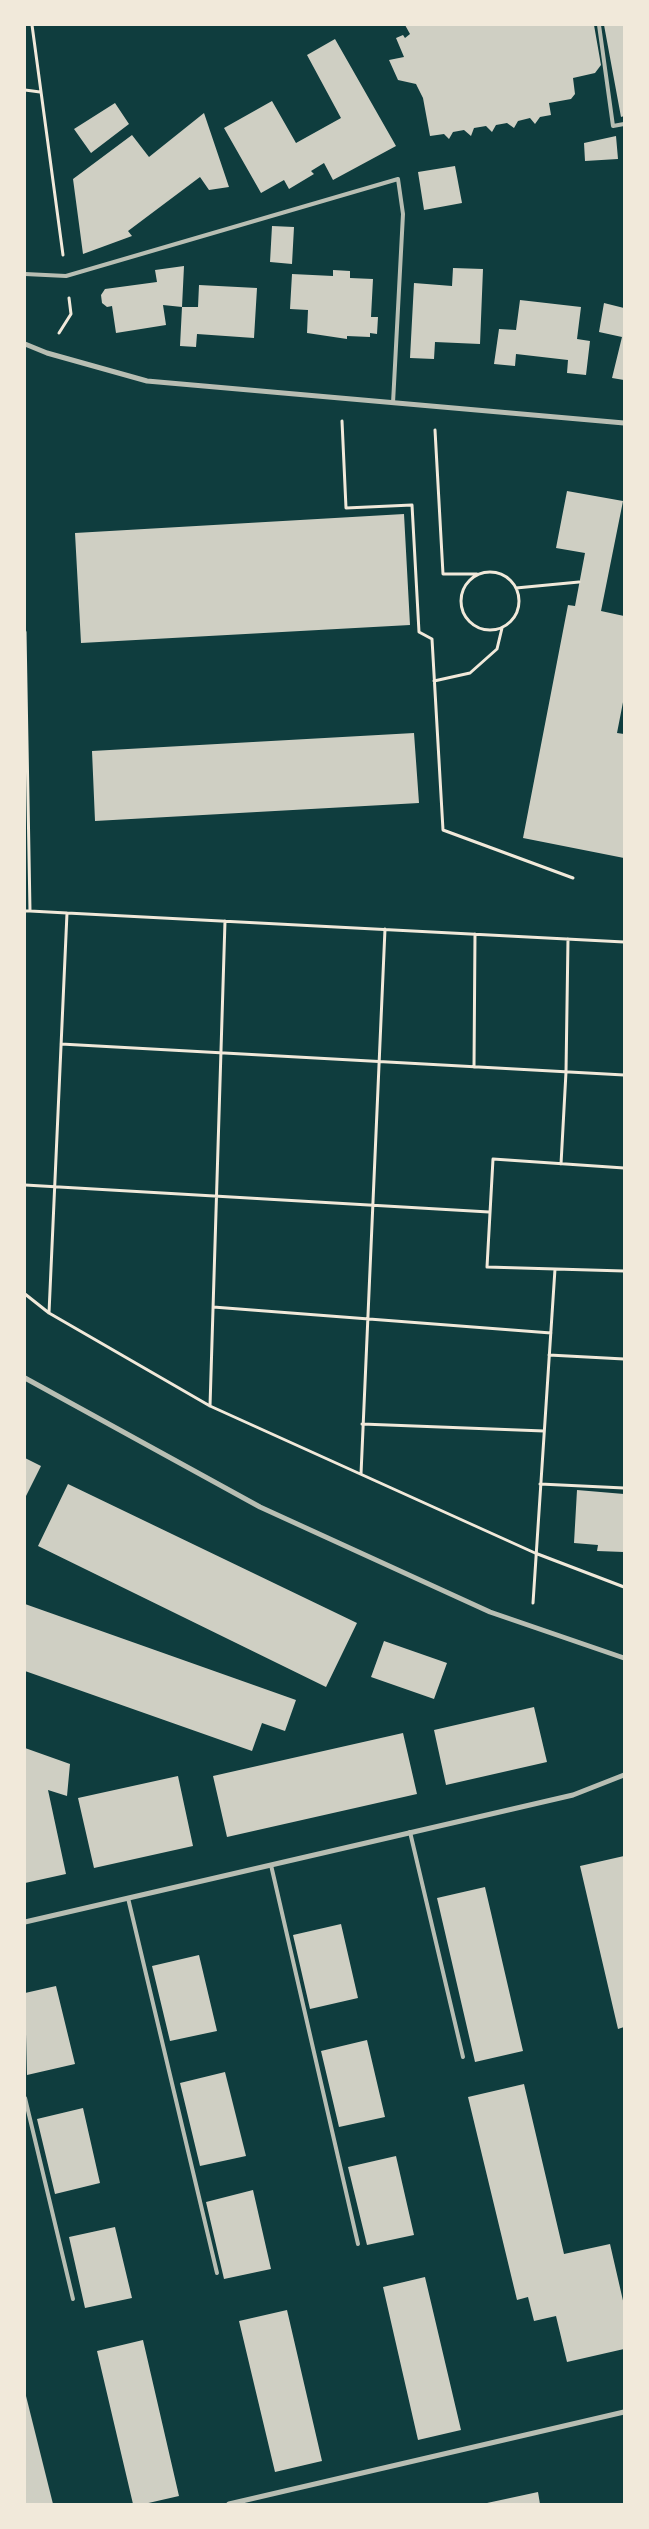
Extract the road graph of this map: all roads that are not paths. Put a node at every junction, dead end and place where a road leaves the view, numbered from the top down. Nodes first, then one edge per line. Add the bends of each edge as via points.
1 (599, 25) edge
2 (624, 124) edge
3 (25, 274) edge
4 (25, 344) edge
5 (392, 403) junction
6 (624, 423) edge
7 (25, 1378) edge
8 (624, 1658) edge
9 (624, 1775) edge
10 (410, 1832) junction
11 (271, 1864) junction
12 (128, 1898) junction
13 (25, 1922) edge
14 (463, 2057) dead end
15 (25, 2098) edge
16 (358, 2244) dead end
17 (217, 2273) dead end
18 (73, 2299) dead end
19 (624, 2412) edge
20 (229, 2504) edge

1 - 2 lane via 613,126
3 - 5 lane via 66,276 398,179 403,214
4 - 5 street via 147,381
5 - 6 street
7 - 8 street via 260,1507 490,1612
9 - 10 street via 573,1795
10 - 11 street
10 - 14 lane
11 - 12 street
11 - 16 lane
12 - 13 street
12 - 17 lane
15 - 18 lane
19 - 20 street

